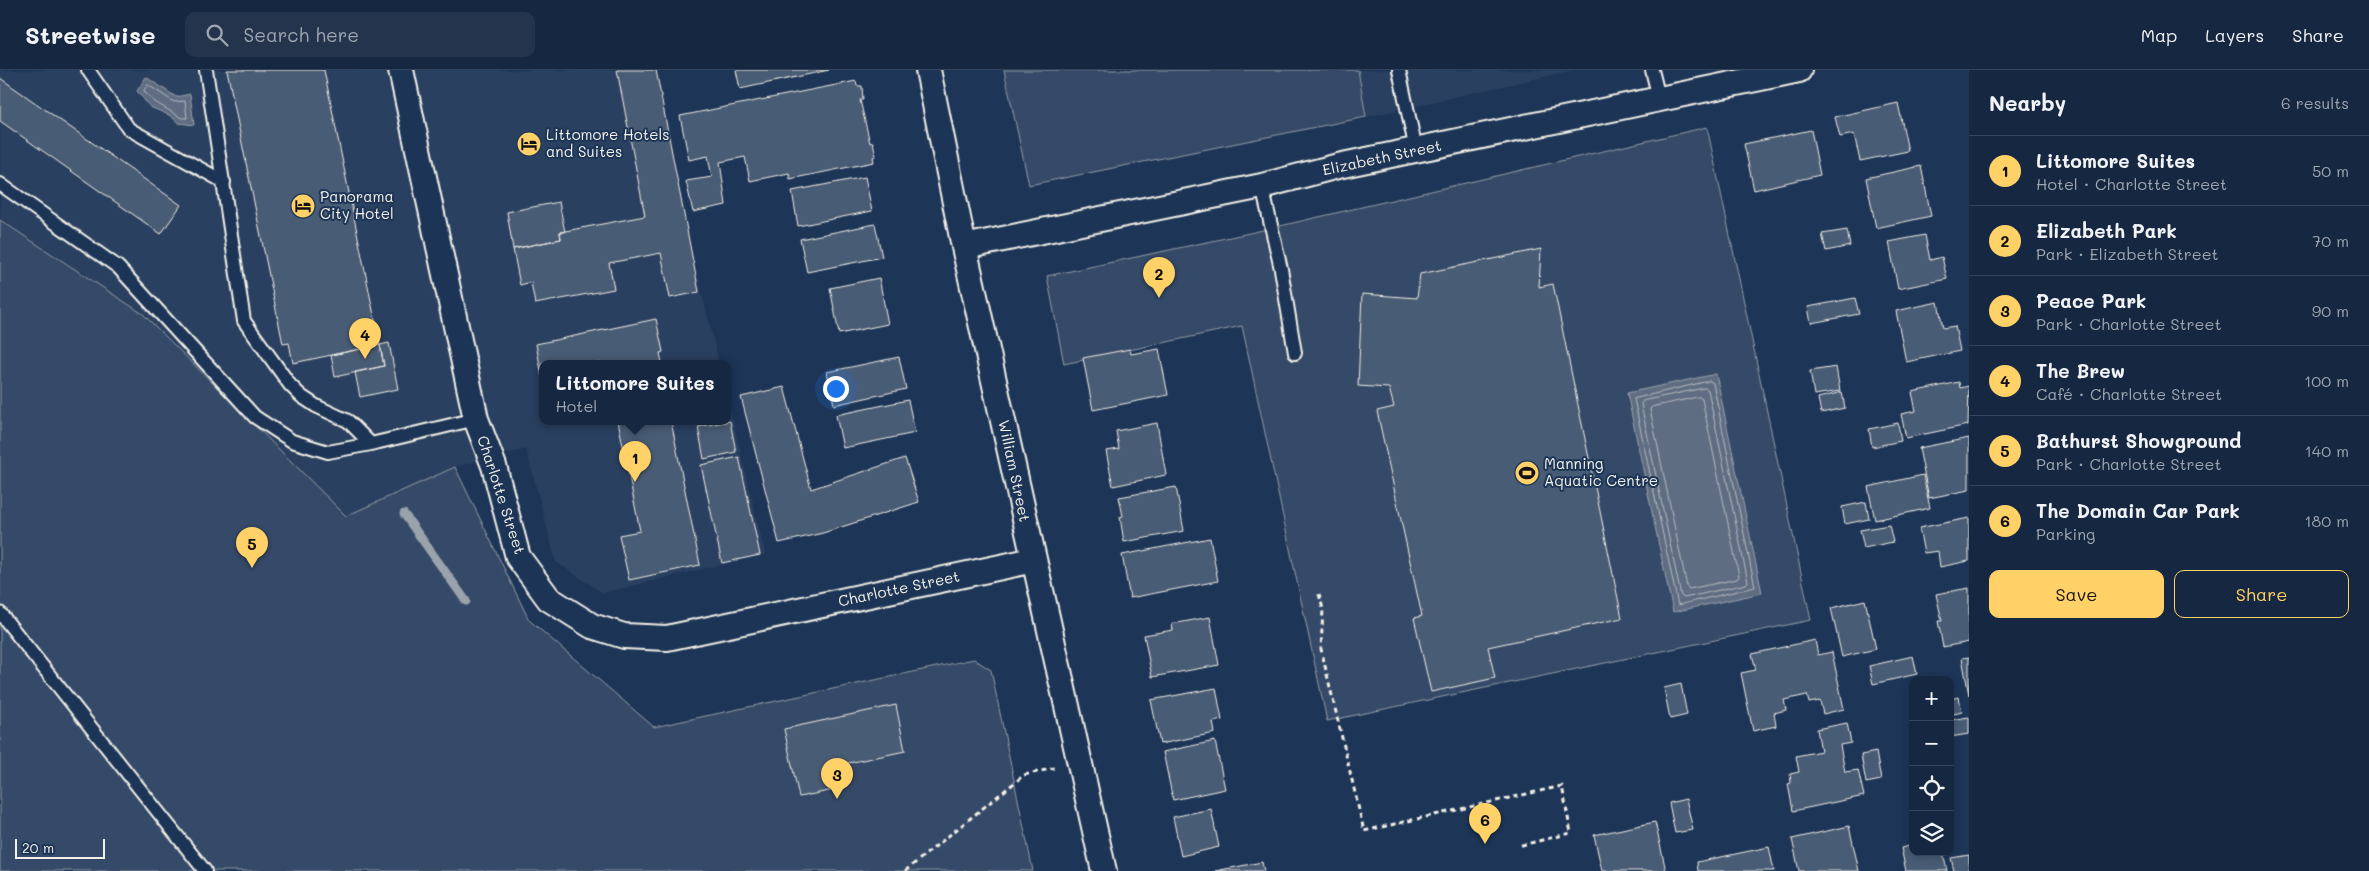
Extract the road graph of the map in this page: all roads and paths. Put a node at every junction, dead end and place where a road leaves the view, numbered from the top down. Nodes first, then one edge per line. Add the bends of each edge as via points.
1 (88, 70) edge
2 (206, 70) edge
3 (401, 70) edge
4 (928, 70) edge
5 (1400, 70) edge
6 (1652, 70) edge
7 (1799, 70) edge
8 (1659, 98) junction
9 (1416, 150) junction
10 (224, 182) junction
11 (0, 184) edge
12 (1262, 186) junction
13 (964, 247) junction
14 (1295, 353) dead end
15 (476, 419) junction
16 (371, 444) junction
17 (1034, 560) junction
18 (1319, 594) dead end
19 (0, 613) edge
20 (1079, 762) junction
21 (1518, 846) dead end
22 (205, 871) edge
23 (904, 871) edge
24 (1104, 871) edge

1 - 10 lane via 129,130
2 - 10 lane
3 - 15 street, Charlotte Street
4 - 13 street, William Street
5 - 9 lane
6 - 8 lane
7 - 8 street, Elizabeth Street
8 - 9 street, Elizabeth Street
9 - 12 street, Elizabeth Street
10 - 16 lane via 244,321 301,396 348,421
11 - 16 lane via 118,267 255,417 292,441 328,452
12 - 13 street, Elizabeth Street
12 - 14 lane via 1281,269
13 - 17 street, William Street
15 - 16 lane
15 - 17 street, Charlotte Street via 494,466 518,557 549,599 592,626 624,636 667,638
17 - 20 street, William Street
18 - 21 path via 1323,610 1321,649 1364,830 1562,786 1572,833
19 - 22 lane
20 - 23 path via 1024,775
20 - 24 street, William Street

